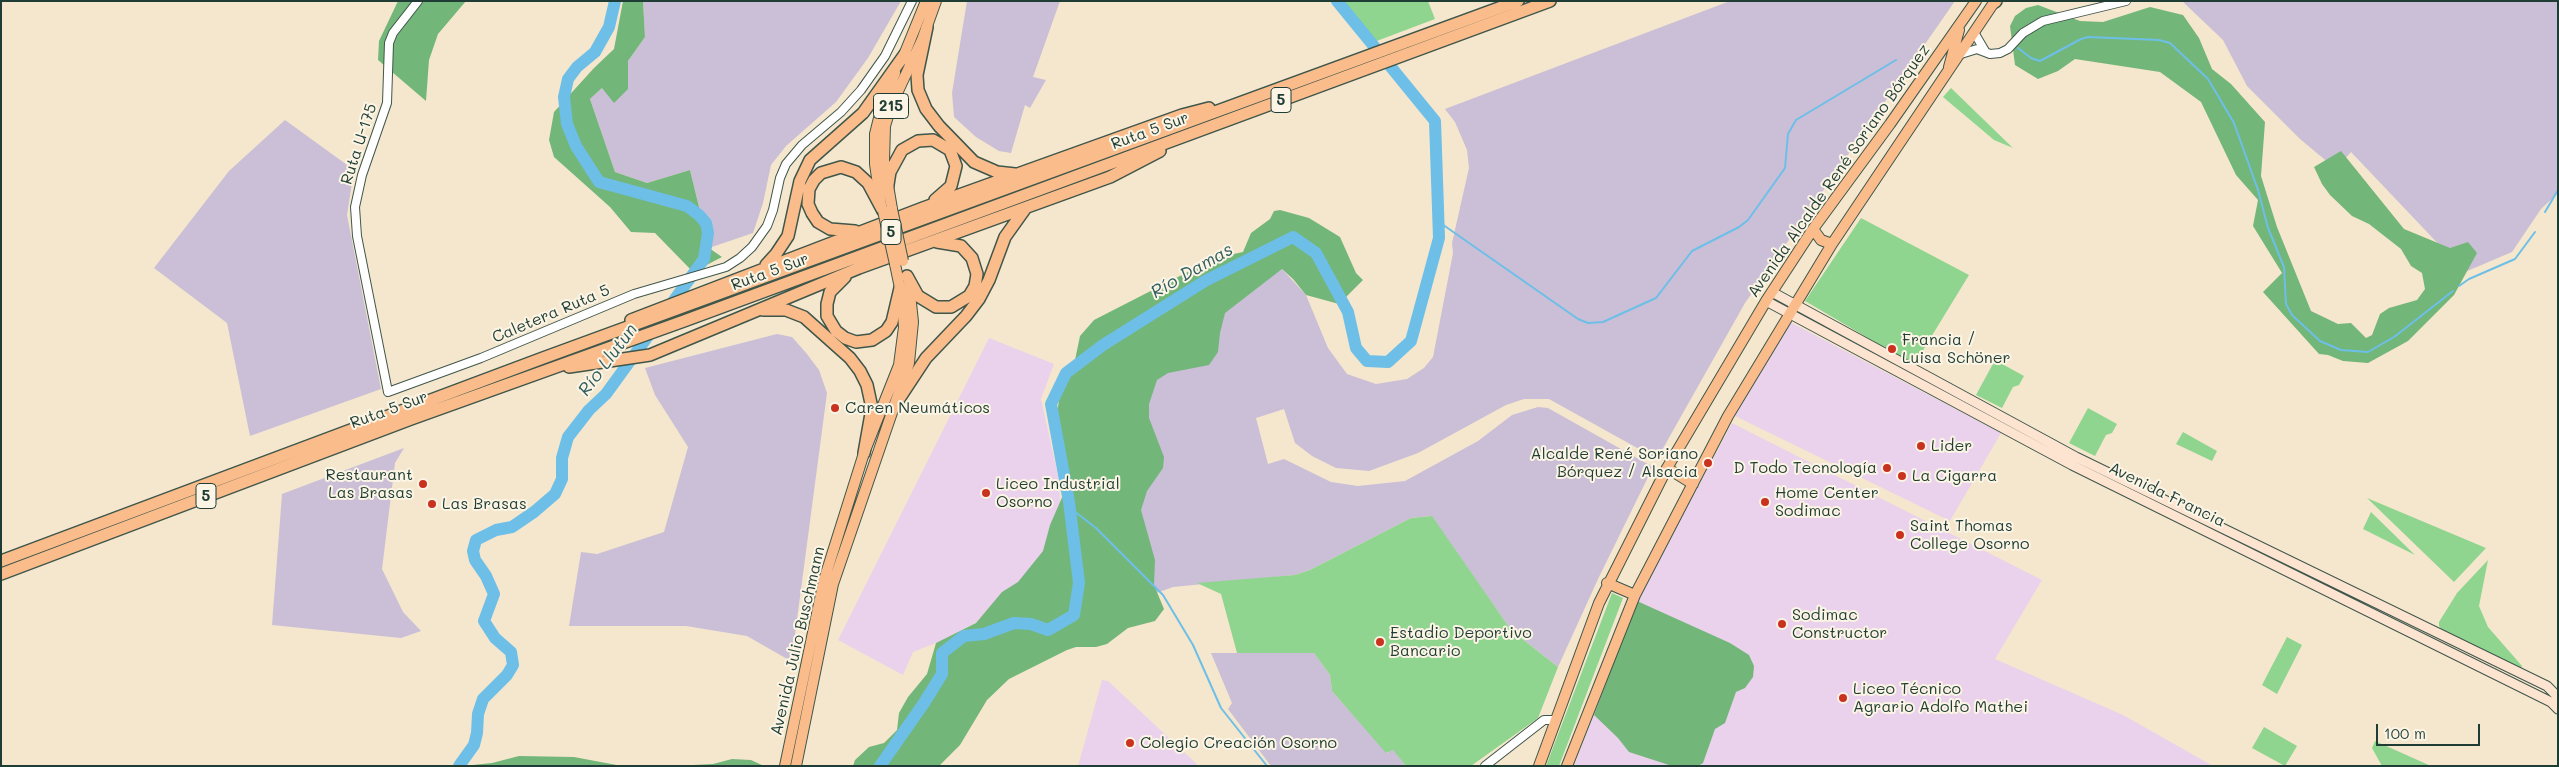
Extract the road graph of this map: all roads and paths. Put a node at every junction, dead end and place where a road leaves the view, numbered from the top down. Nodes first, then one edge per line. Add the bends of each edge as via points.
1 (418, 1) edge
2 (912, 1) edge
3 (926, 1) edge
4 (936, 1) edge
5 (1518, 1) edge
6 (1550, 1) edge
7 (1976, 1) edge
8 (1995, 1) edge
9 (2126, 1) edge
10 (1961, 23) junction
11 (927, 27) junction
12 (1975, 34) junction
13 (1424, 41) junction
14 (1985, 51) junction
15 (905, 54) junction
16 (1961, 54) junction
17 (1946, 77) junction
18 (1238, 103) junction
19 (1207, 128) junction
20 (1021, 173) junction
21 (887, 191) junction
22 (1027, 207) junction
23 (924, 208) junction
24 (887, 210) junction
25 (866, 229) junction
26 (1813, 229) junction
27 (925, 244) junction
28 (1832, 244) junction
29 (899, 262) junction
30 (859, 268) junction
31 (758, 270) junction
32 (907, 276) junction
33 (900, 288) junction
34 (1769, 296) junction
35 (1792, 309) junction
36 (742, 315) junction
37 (543, 358) junction
38 (550, 370) junction
39 (388, 392) joint
40 (895, 405) junction
41 (864, 453) junction
42 (1667, 468) junction
43 (1693, 484) junction
44 (1, 560) edge
45 (1, 574) edge
46 (1607, 584) junction
47 (1636, 595) junction
48 (2498, 662) junction
49 (2494, 673) junction
50 (2558, 697) edge
51 (2558, 709) edge
52 (1556, 720) junction
53 (786, 762) edge
54 (797, 763) edge
55 (1485, 766) edge
56 (1539, 766) edge
57 (1567, 766) edge

1 - 39 street, Ruta U-175 via 389,42 387,104 360,180 355,207 357,236
2 - 39 street, Caletera Ruta 5 via 899,31 866,84 786,164 763,234 746,253 726,267 634,294 481,358
3 - 15 main road, 215
4 - 11 main road, 215
5 - 13 highway, Ruta 5 Sur / 5
6 - 13 highway, Ruta 5 Sur / 5
7 - 10 main road, Avenida Alcalde René Soriano Bórquez
8 - 12 main road, Avenida Alcalde René Soriano Bórquez
9 - 14 street via 2053,18 2024,33 2004,51 1995,54
10 - 17 main road
10 - 26 main road, Avenida Alcalde René Soriano Bórquez
11 - 20 highway via 917,75 918,90 926,109 974,162 997,172
11 - 21 main road, 215 via 887,117 884,145
12 - 14 street
12 - 16 main road, Avenida Alcalde René Soriano Bórquez
13 - 18 highway, Ruta 5 Sur / 5 via 1353,61
13 - 19 highway, Ruta 5 Sur / 5 via 1356,73
14 - 16 street
15 - 24 main road, 215 via 882,102 875,134 875,164
15 - 31 highway via 863,113 810,160 800,180 788,236 776,254
16 - 17 main road, Avenida Alcalde René Soriano Bórquez
17 - 28 main road, Avenida Alcalde René Soriano Bórquez
18 - 20 highway via 1182,114
18 - 37 highway, Ruta 5 Sur / 5
19 - 22 highway via 1110,177
19 - 38 highway, Ruta 5 Sur / 5
20 - 23 highway
21 - 23 highway via 890,172 902,150 918,141 938,142 947,147 954,157 955,177 948,190
21 - 24 main road, 215
22 - 27 highway
22 - 40 highway via 1005,237 979,299 926,358
23 - 25 highway
24 - 25 highway via 856,172 835,167 817,175 808,199 818,222 837,231
24 - 29 main road, bridge
25 - 31 highway
26 - 28 main road via 1820,240
26 - 34 main road, Avenida Alcalde René Soriano Bórquez
27 - 30 highway
27 - 32 highway via 950,243 965,249 976,269 972,291 956,305 936,307 918,296
28 - 35 main road, Avenida Alcalde René Soriano Bórquez
29 - 32 main road, Avenida Julio Buschmann
29 - 33 main road, Avenida Julio Buschmann
30 - 33 highway via 837,284 828,298 826,310 829,321 845,338 867,342 882,335 892,322
30 - 36 highway
31 - 37 highway via 612,327
32 - 40 main road, Avenida Julio Buschmann via 913,309 912,336 909,363
33 - 41 main road, Avenida Julio Buschmann via 904,327 899,365
34 - 35 main road, Avenida Francia
34 - 42 main road, Avenida Alcalde René Soriano Bórquez
35 - 43 main road, Avenida Alcalde René Soriano Bórquez via 1728,416
35 - 48 main road, Avenida Francia via 2076,457
35 - 49 main road, Avenida Francia via 2072,465
36 - 38 highway via 643,357
36 - 41 highway via 772,309 793,312 808,320 855,364 871,400
37 - 44 highway, Ruta 5 Sur / 5
38 - 45 highway, Ruta 5 Sur / 5
40 - 54 main road, Avenida Julio Buschmann via 833,584
41 - 53 main road, Avenida Julio Buschmann via 824,580
42 - 43 main road
42 - 46 main road, Avenida Alcalde René Soriano Bórquez
43 - 47 main road, Avenida Alcalde René Soriano Bórquez
46 - 47 main road
46 - 52 main road, Avenida Alcalde René Soriano Bórquez
47 - 57 main road, Avenida Alcalde René Soriano Bórquez
48 - 49 main road
48 - 50 main road, Avenida Francia via 2547,686
49 - 51 main road, Avenida Francia via 2551,702
52 - 55 street via 1544,720
52 - 56 main road, Avenida Alcalde René Soriano Bórquez

